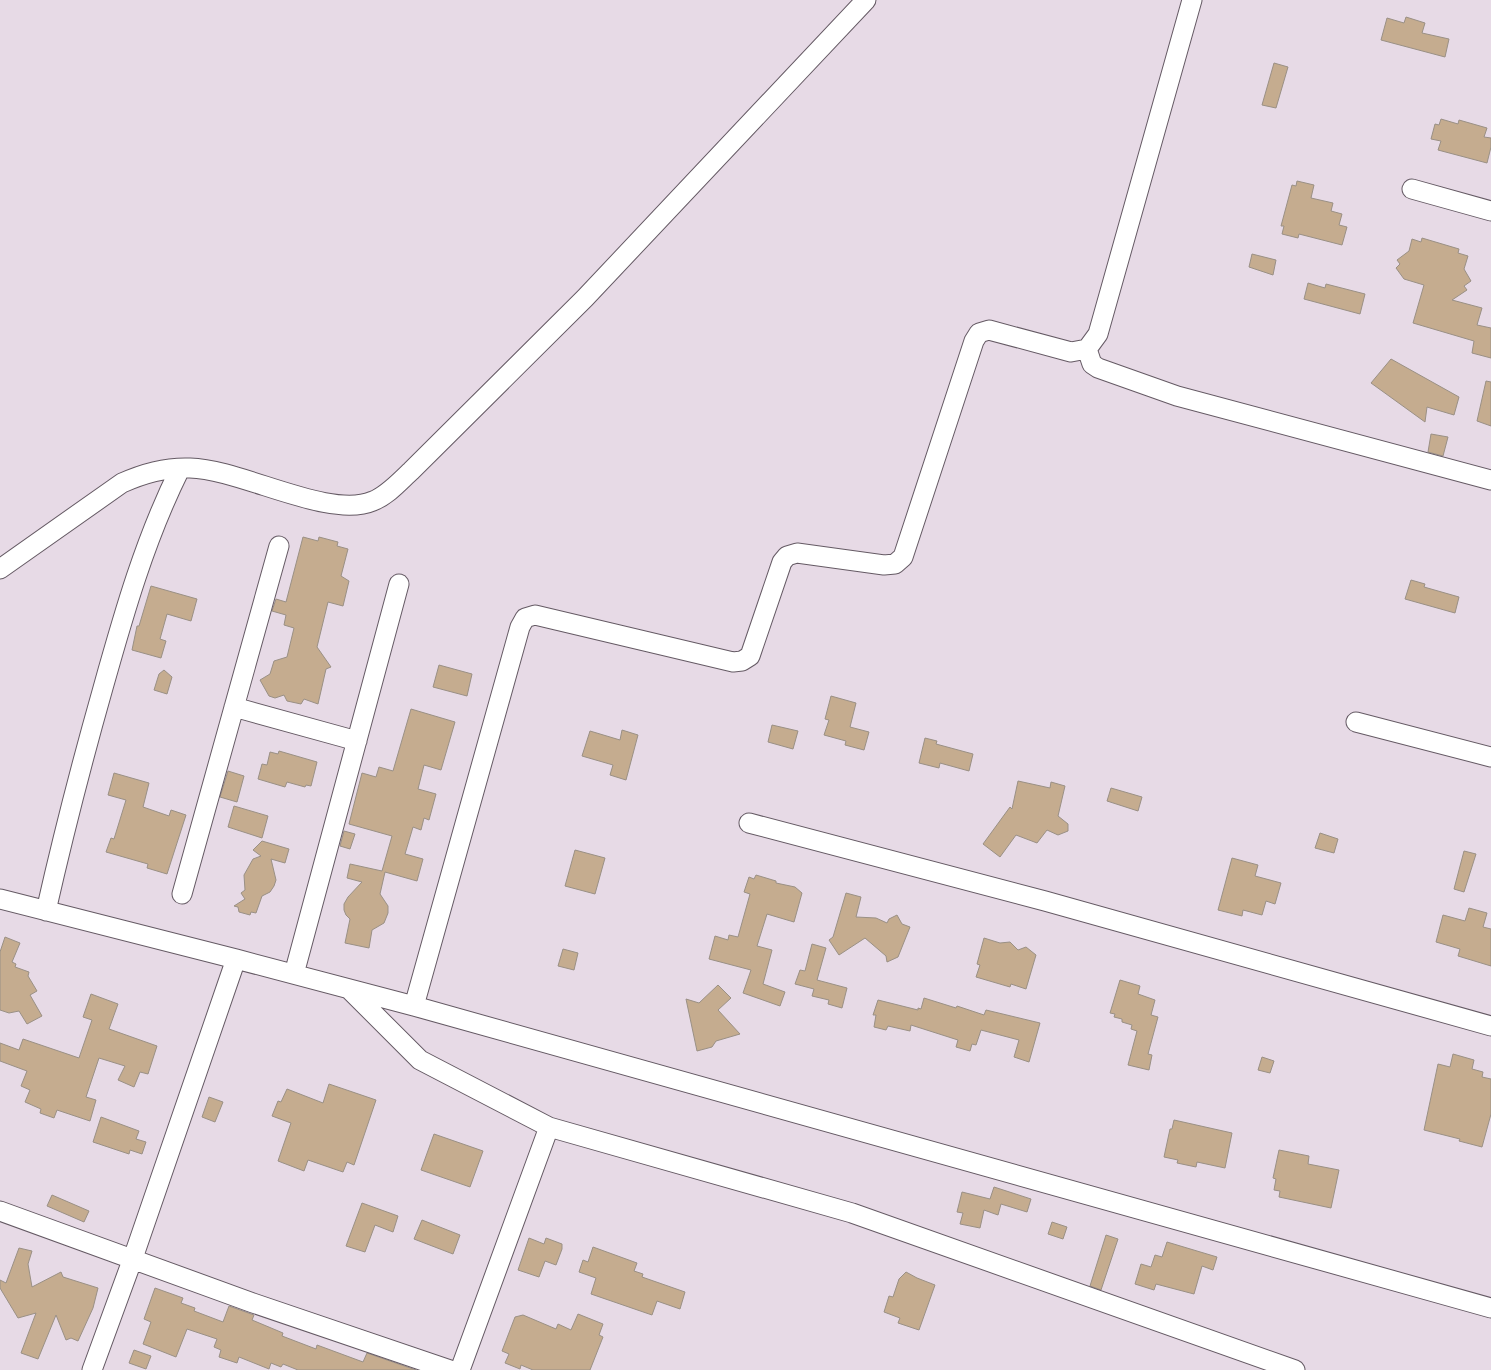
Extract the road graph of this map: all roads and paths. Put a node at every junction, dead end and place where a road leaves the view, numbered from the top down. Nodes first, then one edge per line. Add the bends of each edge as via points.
1 (866, 0) edge
2 (1192, 0) edge
3 (1412, 190) dead end
4 (1491, 211) edge
5 (1087, 350) junction
6 (180, 469) junction
7 (1491, 480) edge
8 (279, 546) dead end
9 (0, 569) edge
10 (399, 584) dead end
11 (234, 707) junction
12 (1356, 722) dead end
13 (357, 741) junction
14 (1491, 757) edge
15 (749, 823) dead end
16 (182, 894) dead end
17 (0, 899) edge
18 (46, 911) junction
19 (236, 960) junction
20 (294, 974) junction
21 (348, 988) junction
22 (414, 1006) junction
23 (1491, 1026) edge
24 (549, 1127) junction
25 (0, 1211) edge
26 (133, 1258) junction
27 (1491, 1308) edge
28 (92, 1370) edge
29 (450, 1370) edge
30 (460, 1370) edge
31 (1295, 1370) edge

1 - 6 street via 585,298 392,489 373,501 332,505 216,471
2 - 5 street via 1098,334
3 - 4 street
5 - 7 street via 1092,364 1098,368 1177,396
5 - 22 street via 1071,352 989,330 979,333 974,341 903,557 895,564 884,565 797,553 787,556 782,562 750,656 742,661 733,662 535,615 526,618 520,627
6 - 9 street via 142,474 122,482
6 - 18 street via 160,509 132,583 72,800
8 - 11 street
10 - 13 street
11 - 13 street
11 - 16 street
12 - 14 street
13 - 20 street
15 - 23 street via 1045,901
17 - 18 street
18 - 19 street
19 - 20 street
19 - 26 street
20 - 21 street
21 - 22 street
21 - 24 street via 420,1060
22 - 27 street
24 - 30 street
24 - 31 street via 852,1213
25 - 26 street
26 - 28 street
26 - 29 street via 253,1303

